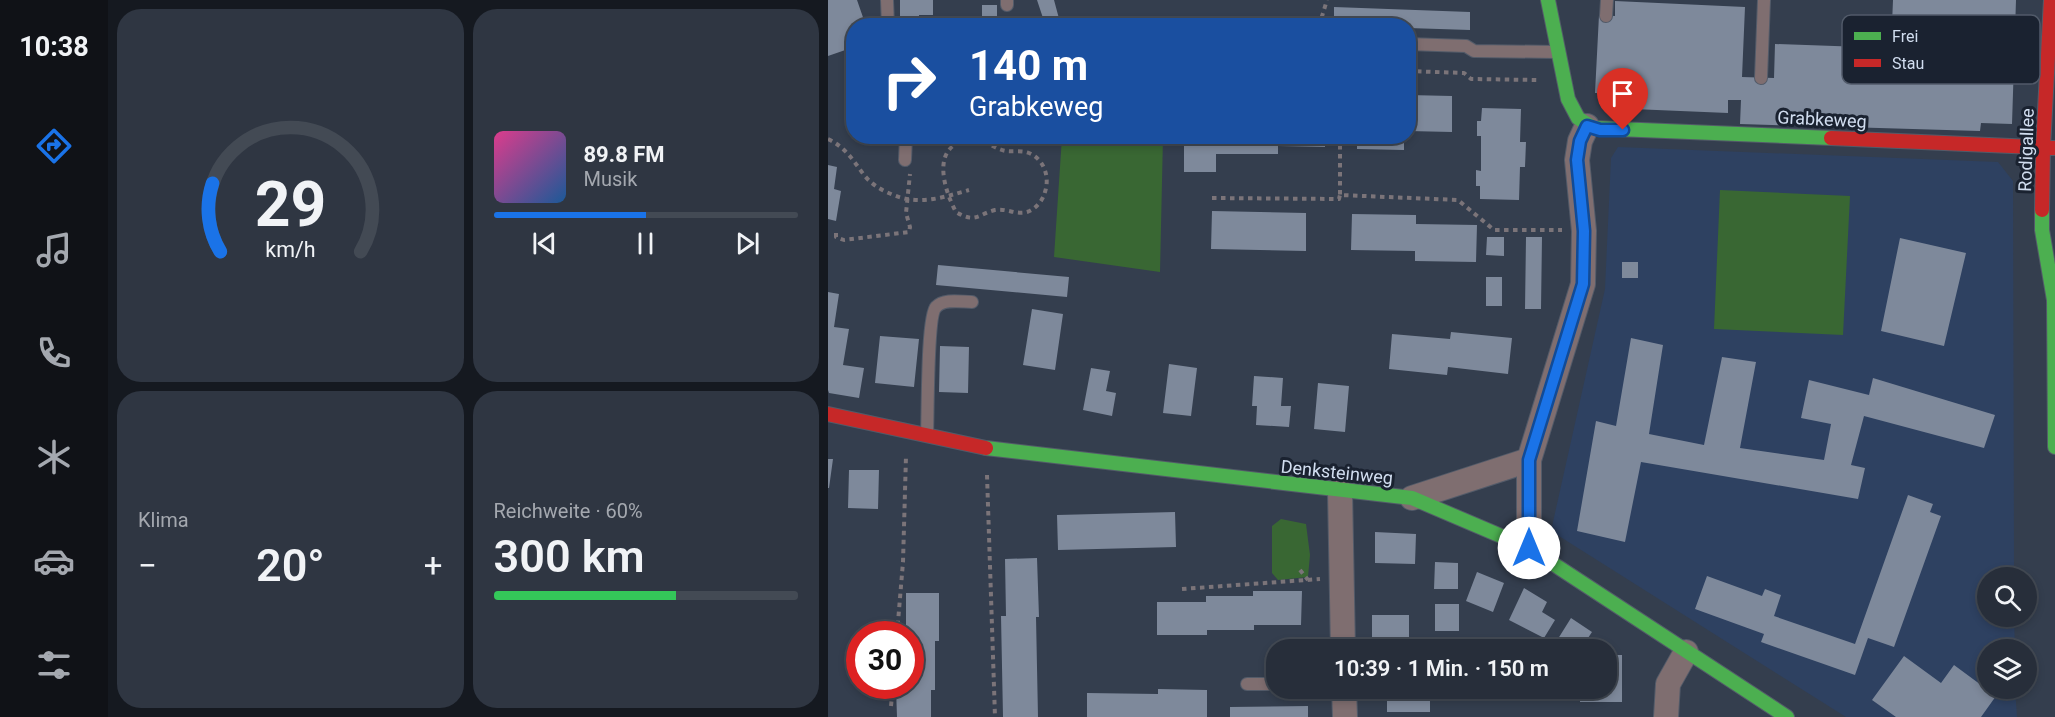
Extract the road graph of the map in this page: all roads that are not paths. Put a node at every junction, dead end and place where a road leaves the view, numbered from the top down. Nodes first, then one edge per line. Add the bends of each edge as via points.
1 (887, 0) edge
2 (1548, 0) edge
3 (1606, 0) edge
4 (1764, 0) edge
5 (2051, 0) edge
6 (1606, 16) dead end
7 (888, 18) edge
8 (1416, 44) edge
9 (1558, 52) junction
10 (1761, 78) dead end
11 (1587, 126) junction
12 (906, 144) edge
13 (2049, 147) edge
14 (905, 160) road end
15 (2054, 297) edge
16 (972, 302) dead end
17 (828, 414) edge
18 (927, 435) junction
19 (2055, 447) edge
20 (1529, 460) junction
21 (1340, 491) junction
22 (1412, 498) junction
23 (1529, 548) junction
24 (1344, 639) edge
25 (1686, 652) junction
26 (1247, 684) dead end
27 (1266, 684) edge
28 (1344, 699) edge
29 (1345, 717) edge
30 (1666, 717) edge
31 (1787, 717) edge

1 - 7 lane
2 - 9 street
3 - 6 lane
4 - 10 lane
5 - 13 street, Rodigallee
8 - 9 lane via 1466,46 1474,51
9 - 11 street via 1571,106
11 - 13 street, Grabkeweg via 1600,130 1761,129
11 - 20 street via 1577,160 1584,231 1583,284
12 - 14 lane
13 - 15 street, Rodigallee via 2042,230
15 - 19 street, Rodigallee
16 - 18 lane via 946,301 934,309
17 - 18 street, Denksteinweg
18 - 21 street, Denksteinweg via 986,447
20 - 22 street
20 - 23 street
21 - 22 street, Denksteinweg
21 - 24 street
22 - 23 street, Denksteinweg
23 - 25 street, Denksteinweg
25 - 30 street via 1668,684
25 - 31 street, Denksteinweg
26 - 27 lane
28 - 29 street

